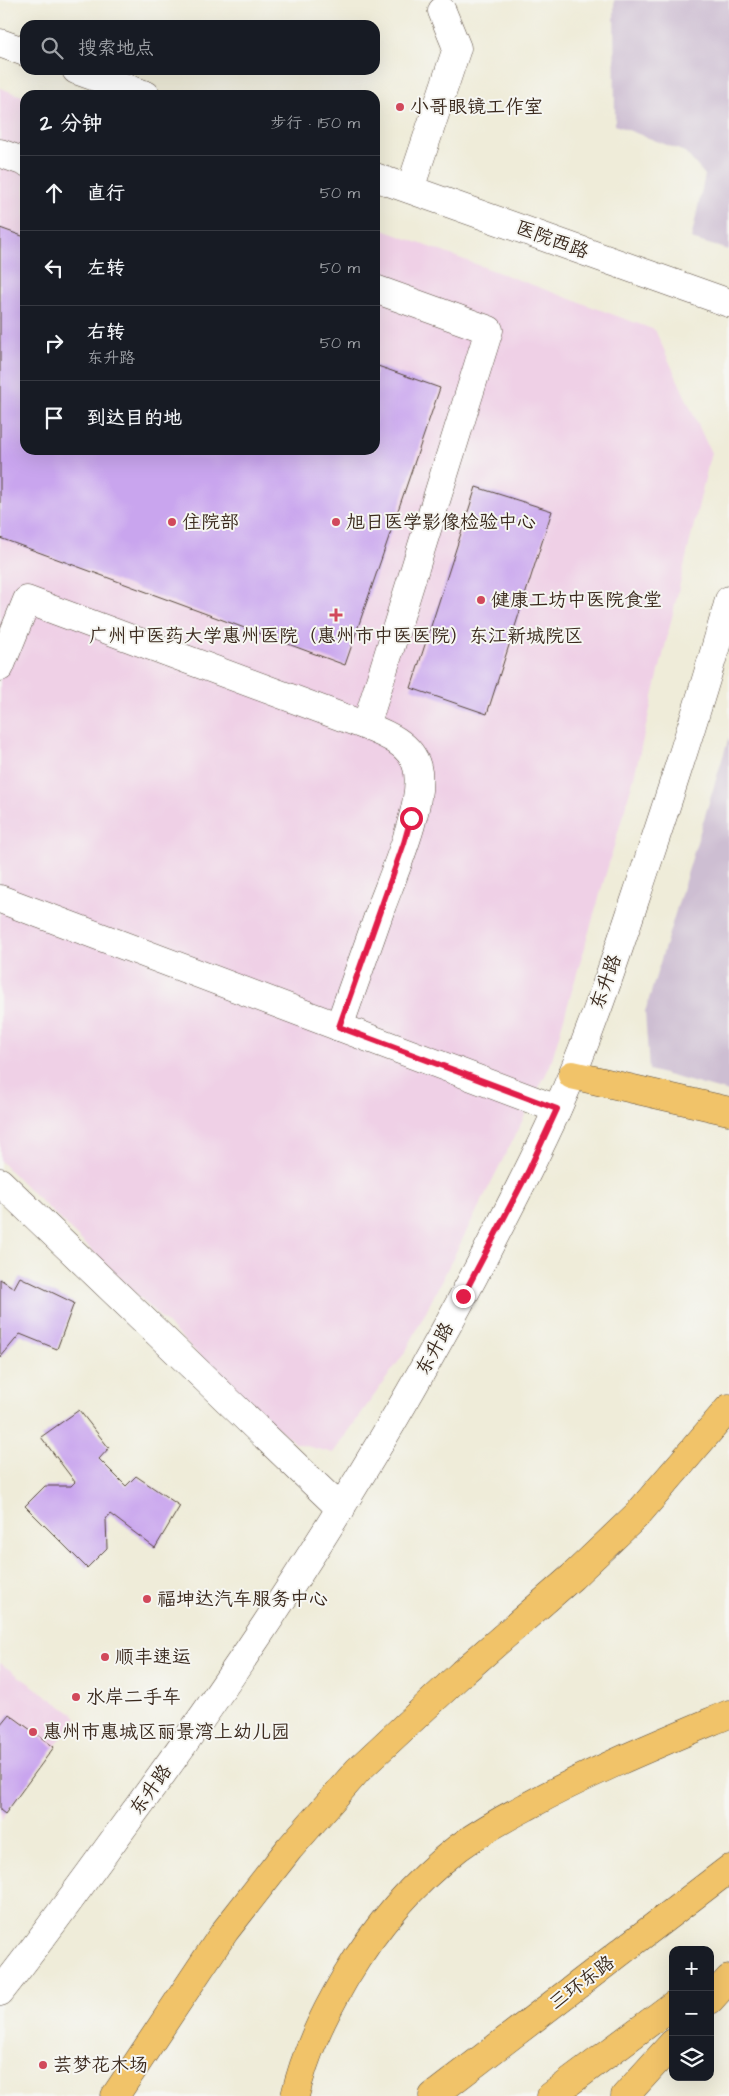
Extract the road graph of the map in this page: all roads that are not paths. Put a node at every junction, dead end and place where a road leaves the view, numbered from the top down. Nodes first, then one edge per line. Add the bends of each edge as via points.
1 (442, 11) dead end
2 (0, 43) edge
3 (20, 50) edge
4 (90, 75) edge
5 (132, 90) edge
6 (0, 153) edge
7 (20, 160) edge
8 (380, 179) edge
9 (410, 189) junction
10 (380, 291) edge
11 (729, 303) edge
12 (729, 600) edge
13 (0, 667) edge
14 (366, 726) junction
15 (0, 899) edge
16 (339, 1027) junction
17 (572, 1075) junction
18 (557, 1109) junction
19 (729, 1112) edge
20 (0, 1182) edge
21 (729, 1408) edge
22 (341, 1508) junction
23 (729, 1714) edge
24 (729, 1869) edge
25 (729, 1963) edge
26 (714, 1974) edge
27 (729, 1979) edge
28 (0, 1992) edge
29 (714, 1996) edge
30 (669, 2008) edge
31 (669, 2046) edge
32 (115, 2096) edge
33 (295, 2096) edge
34 (433, 2096) edge
35 (551, 2096) edge
36 (625, 2096) edge

1 - 9 street via 456,48
2 - 3 street
4 - 5 street
6 - 7 street
8 - 9 street, 医院西路
9 - 11 street, 医院西路
10 - 14 street via 489,330
12 - 17 street, 东升路 via 664,814
13 - 14 street via 27,600
14 - 16 street via 391,737 409,751 416,765 418,785 404,843
15 - 16 street
16 - 18 street
17 - 18 street, 东升路
17 - 19 highway
18 - 22 street, 东升路 via 512,1203 434,1350
20 - 22 street
21 - 32 highway via 637,1514 358,1770 289,1849 225,1931
22 - 28 street, 东升路 via 187,1741
23 - 33 highway via 551,1793 458,1848 427,1875 373,1936 346,1977 311,2042
24 - 34 highway, 三环东路
25 - 26 highway
27 - 29 highway
30 - 35 highway
31 - 36 highway

